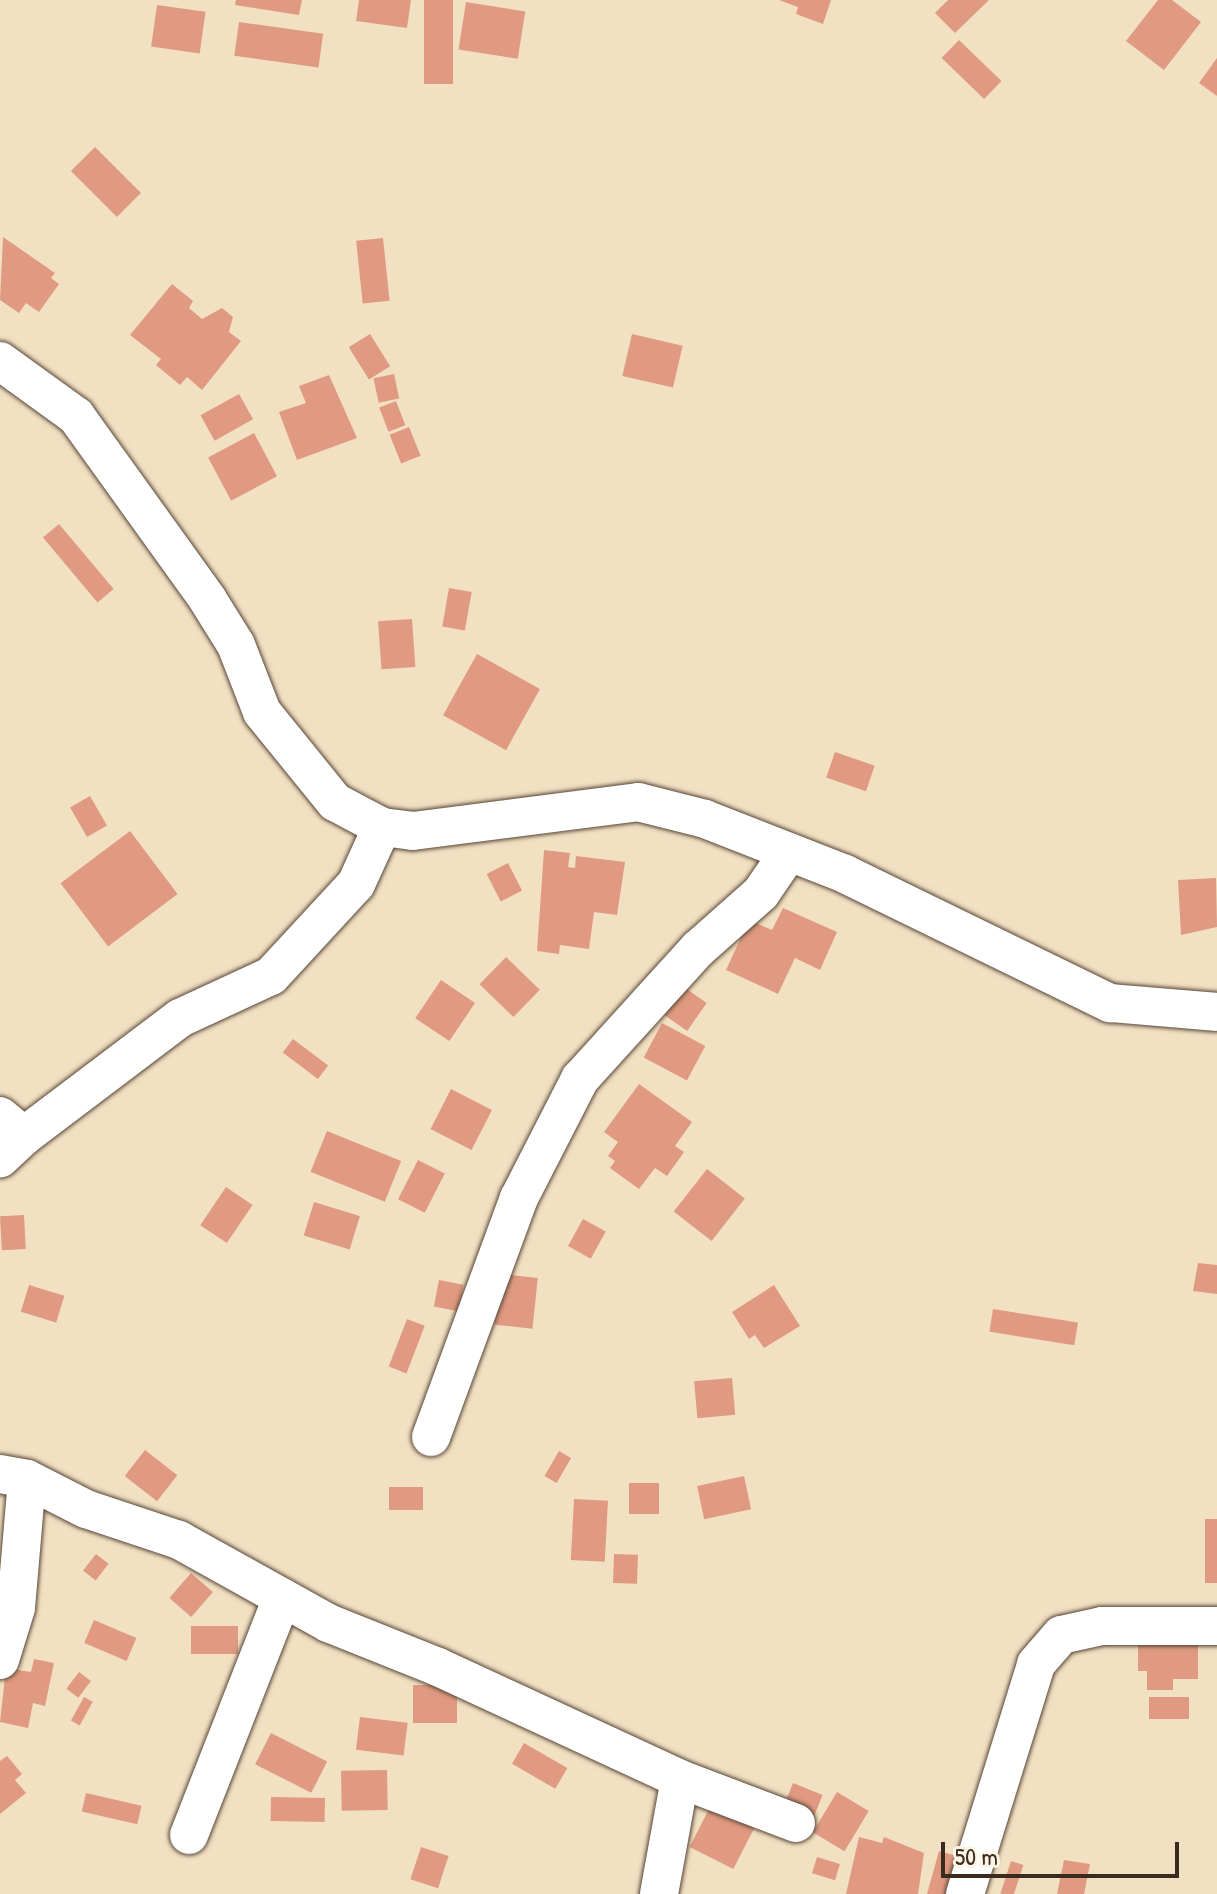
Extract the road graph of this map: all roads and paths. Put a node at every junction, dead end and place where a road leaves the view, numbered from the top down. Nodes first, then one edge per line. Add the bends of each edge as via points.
1 (0, 361) edge
2 (382, 827) junction
3 (787, 855) junction
4 (1217, 1012) edge
5 (8, 1137) edge
6 (431, 1437) dead end
7 (7, 1477) edge
8 (282, 1598) junction
9 (1217, 1626) edge
10 (0, 1660) edge
11 (680, 1779) junction
12 (796, 1823) dead end
13 (189, 1835) dead end
14 (659, 1894) edge
15 (965, 1894) edge

1 - 2 street via 76,416 215,611 236,645 262,712 289,749 335,802
2 - 3 street via 413,831 638,802 705,819
2 - 5 street via 356,884 271,976 180,1018
3 - 4 street via 845,874 1110,1003
3 - 6 street via 761,893 687,959 580,1079 519,1198
7 - 8 street via 179,1540
7 - 10 street via 16,1608
8 - 11 street
8 - 13 street
9 - 15 street via 1102,1626 1061,1635 1036,1664
11 - 12 street
11 - 14 street

